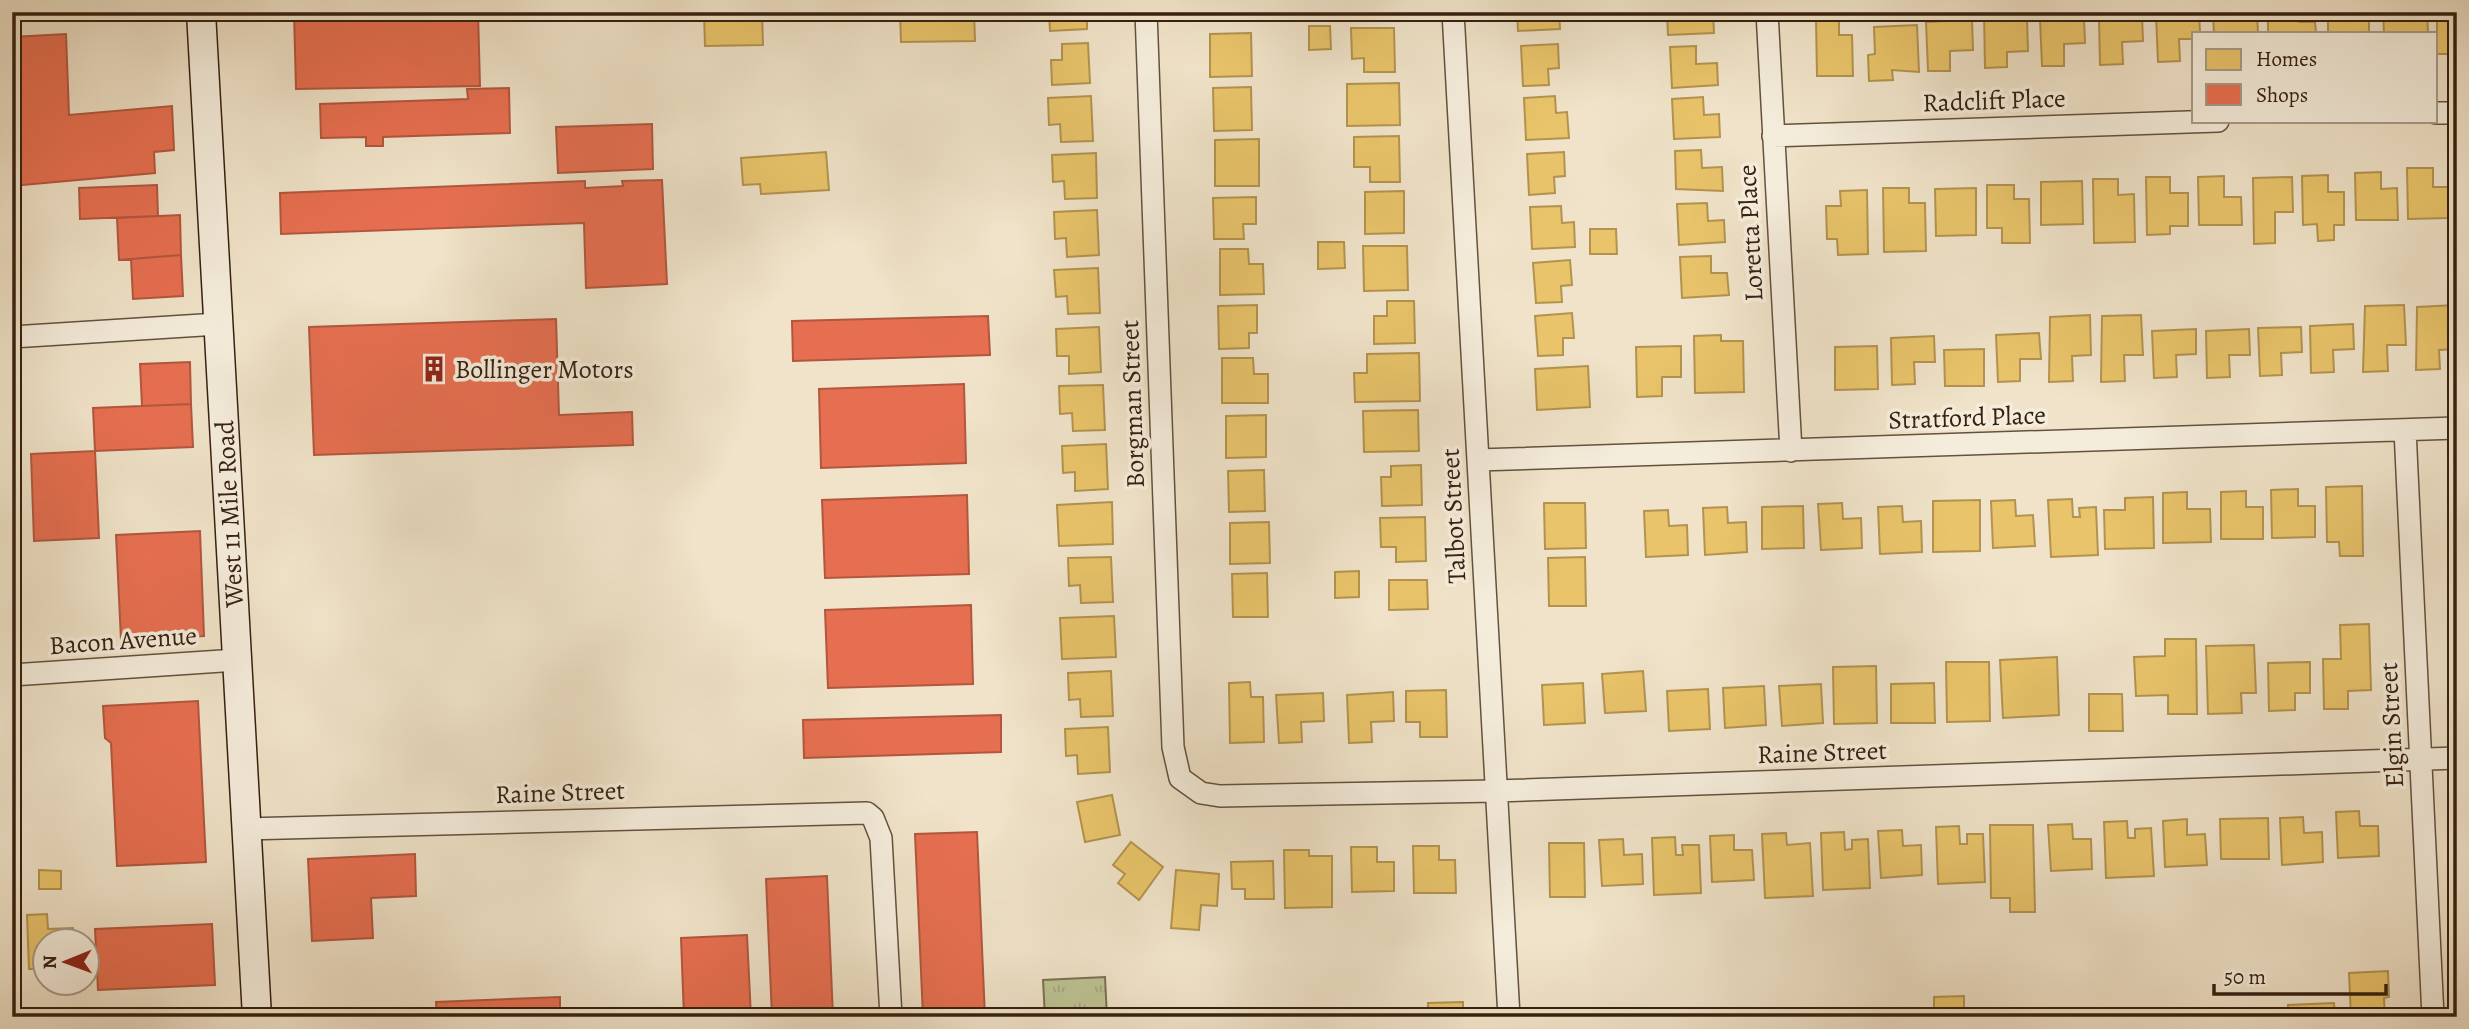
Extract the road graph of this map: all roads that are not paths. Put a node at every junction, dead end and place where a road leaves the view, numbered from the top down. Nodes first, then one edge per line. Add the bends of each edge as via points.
1 (201, 12) edge
2 (1146, 12) edge
3 (1453, 12) edge
4 (1766, 12) edge
5 (2438, 113) edge
6 (2457, 113) edge
7 (2192, 122) edge
8 (1773, 136) junction
9 (218, 324) junction
10 (12, 337) edge
11 (2457, 428) edge
12 (2405, 430) junction
13 (1791, 451) junction
14 (1478, 460) junction
15 (237, 660) junction
16 (12, 675) edge
17 (2457, 758) edge
18 (2421, 760) junction
19 (1191, 786) joint
20 (1496, 791) junction
21 (247, 829) junction
22 (257, 1017) edge
23 (891, 1017) edge
24 (1509, 1017) edge
25 (2433, 1017) edge

1 - 9 main road, West 11 Mile Road
2 - 19 street, Borgman Street via 1173,747 1180,778
3 - 14 street, Talbot Street
4 - 8 street, Loretta Place
5 - 6 street
7 - 8 street, Radclift Place
8 - 13 street, Loretta Place
9 - 10 street
9 - 15 main road, West 11 Mile Road
11 - 12 street, Stratford Place
12 - 13 street, Stratford Place
12 - 18 street, Elgin Street
13 - 14 street, Stratford Place
14 - 20 street, Talbot Street
15 - 16 street, Bacon Avenue
15 - 21 main road, West 11 Mile Road
17 - 18 street, Raine Street
18 - 20 street, Raine Street
18 - 25 street, Elgin Street
19 - 20 street, Raine Street via 1220,796
20 - 24 street, Talbot Street
21 - 22 main road, West 11 Mile Road
21 - 23 street, Raine Street via 859,811 873,818 881,838

